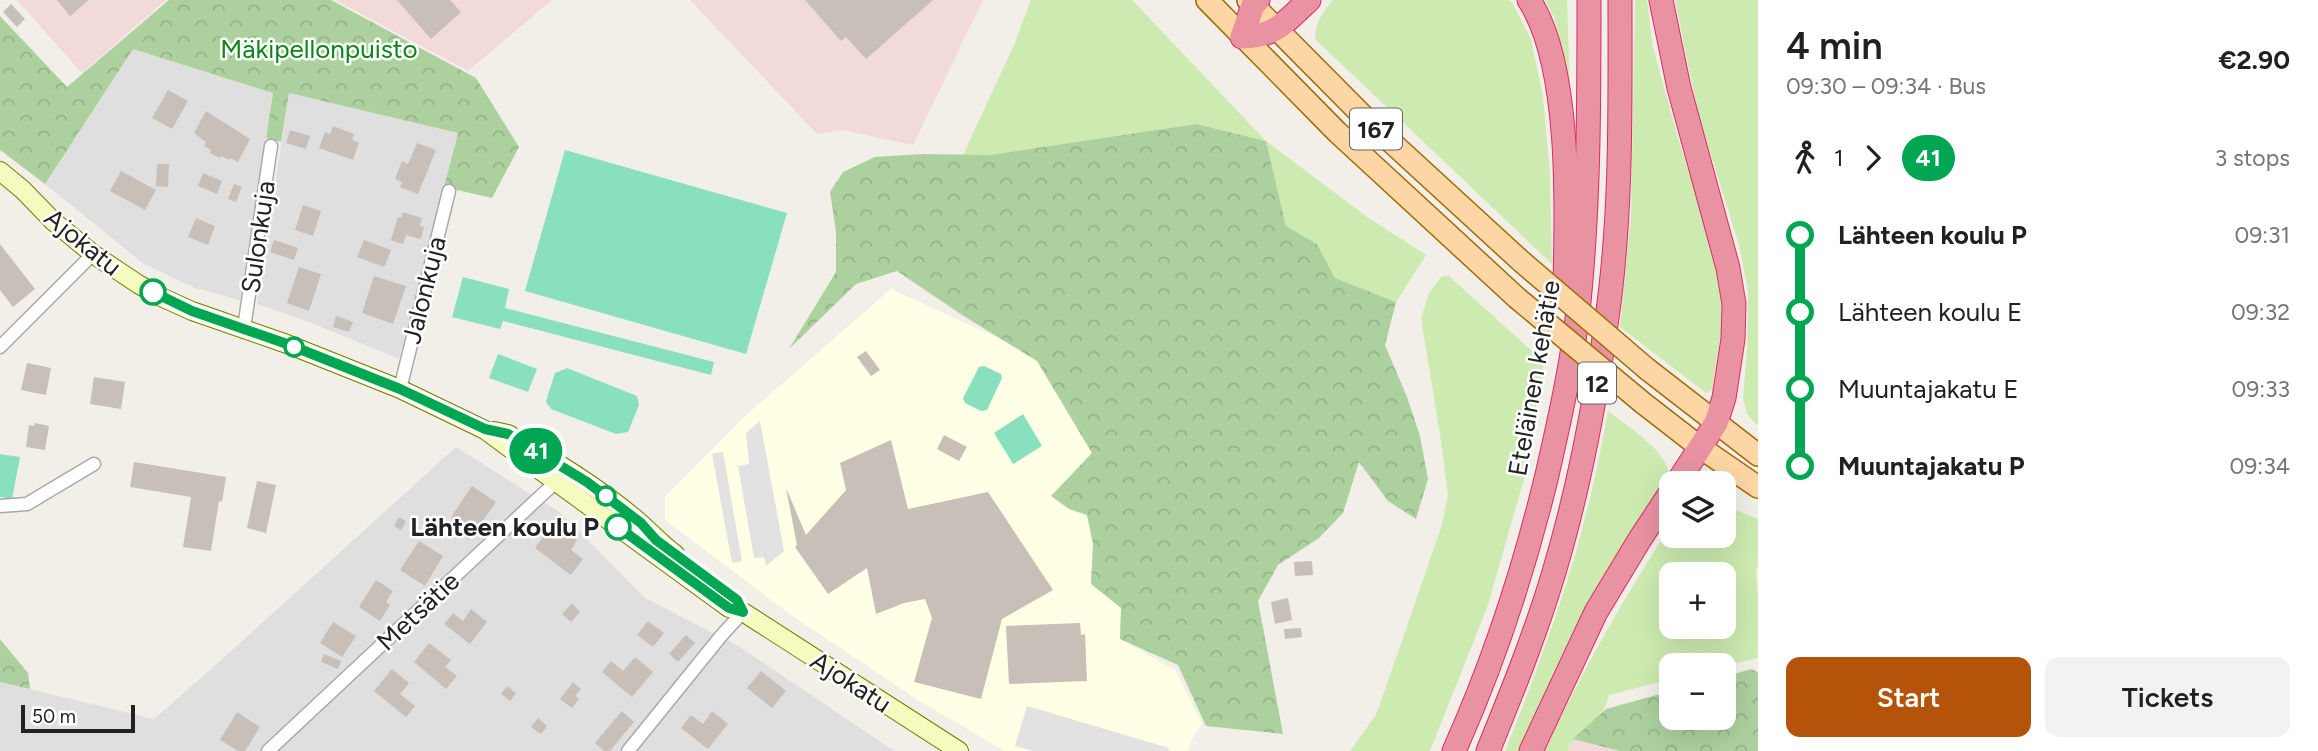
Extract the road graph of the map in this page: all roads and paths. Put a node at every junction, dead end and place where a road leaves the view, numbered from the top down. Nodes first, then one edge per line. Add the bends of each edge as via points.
1 (1207, 0) edge
2 (1309, 0) edge
3 (1529, 0) edge
4 (1589, 0) edge
5 (1620, 0) edge
6 (1661, 0) edge
7 (1253, 2) edge
8 (1277, 30) junction
9 (1242, 37) junction
10 (271, 146) dead end
11 (0, 171) edge
12 (449, 191) dead end
13 (93, 254) junction
14 (244, 328) junction
15 (0, 347) edge
16 (400, 389) junction
17 (1716, 423) junction
18 (1701, 448) junction
19 (1758, 455) edge
20 (94, 464) dead end
21 (1685, 471) edge
22 (562, 476) junction
23 (1758, 487) edge
24 (0, 506) edge
25 (1659, 510) edge
26 (1530, 543) junction
27 (743, 612) junction
28 (949, 748) edge
29 (268, 751) edge
30 (628, 751) edge
31 (1454, 751) edge
32 (1488, 751) edge
33 (1531, 751) edge

1 - 9 main road
2 - 8 highway
3 - 26 highway via 1550,50 1560,103 1567,216 1558,375
4 - 26 highway, Eteläinen kehätie / 12 via 1588,171 1579,303 1560,418
5 - 32 highway, 12 via 1616,211 1608,315 1592,414 1554,571
6 - 17 highway via 1734,304 1730,370
7 - 8 main road, 167
7 - 9 highway
8 - 9 highway via 1261,37
8 - 17 main road, 167, bridge via 1522,262
9 - 18 main road, bridge via 1416,207 1517,298
10 - 14 street, Sulonkuja
11 - 13 street, Ajokatu
12 - 16 street, Jalonkuja
13 - 14 street, Ajokatu via 161,297
13 - 15 street
14 - 16 street, Ajokatu
16 - 22 street, Ajokatu via 485,429
17 - 18 highway
17 - 19 main road, 167
18 - 21 highway
18 - 23 main road
20 - 24 street via 27,504
22 - 27 street, Ajokatu via 608,498 737,600
22 - 29 street, Metsätie
25 - 33 highway via 1596,612
26 - 31 highway, Eteläinen kehätie / 12 via 1506,621
27 - 28 street, Ajokatu
27 - 30 street

